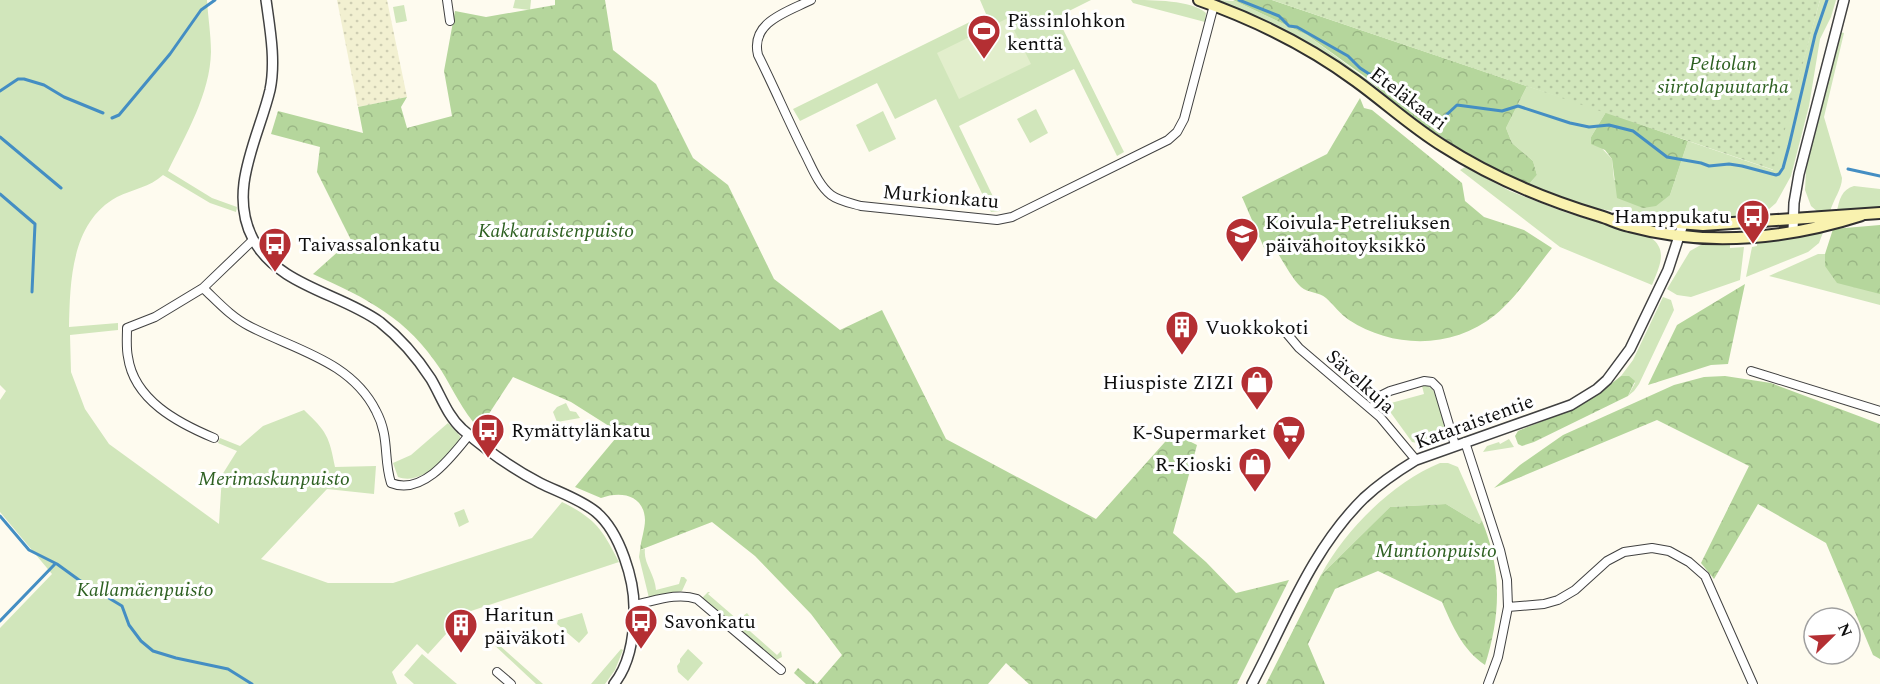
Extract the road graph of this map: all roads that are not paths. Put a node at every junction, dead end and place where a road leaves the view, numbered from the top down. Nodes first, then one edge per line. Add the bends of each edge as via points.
1 (266, 0) edge
2 (447, 0) edge
3 (811, 0) edge
4 (1199, 0) edge
5 (1844, 0) edge
6 (1214, 5) junction
7 (450, 21) dead end
8 (1880, 213) edge
9 (1862, 214) junction
10 (1793, 218) junction
11 (1681, 230) junction
12 (1793, 231) junction
13 (254, 240) junction
14 (203, 288) junction
15 (1283, 329) dead end
16 (1750, 371) dead end
17 (1371, 409) junction
18 (1880, 411) edge
19 (469, 435) junction
20 (214, 438) dead end
21 (1465, 442) junction
22 (1455, 445) junction
23 (1416, 460) junction
24 (634, 606) junction
25 (1508, 607) junction
26 (781, 670) dead end
27 (497, 672) dead end
28 (618, 683) edge
29 (511, 684) edge
30 (1252, 684) edge
31 (1488, 684) edge
32 (1753, 684) edge

1 - 13 street via 272,78 244,182 245,207
2 - 7 street
3 - 6 street, Murkionkatu via 762,28 756,46 785,113 826,190 861,206 997,220 1012,217 1085,182 1174,135 1184,118
4 - 6 main road, Eteläkaari
5 - 10 street via 1799,174
6 - 11 main road, Eteläkaari via 1269,27 1313,52 1441,145 1511,185 1629,226
8 - 9 main road, Eteläkaari
9 - 10 main road, Eteläkaari
9 - 12 main road, Eteläkaari
10 - 11 main road, Eteläkaari
10 - 12 street
11 - 12 main road, Eteläkaari via 1728,239
11 - 21 street, Kataraistentie via 1668,270 1630,349 1597,389 1571,405
13 - 14 street
13 - 19 street via 289,275 358,308 388,329 421,365 448,412
14 - 19 street via 247,325 317,356 367,395 384,429 391,483 407,485 435,472
14 - 20 street via 155,317 127,328 127,356 138,386 148,398 192,429
15 - 17 street, Sävelkuja via 1299,348
16 - 18 street
17 - 22 street via 1390,391 1432,382 1438,388
17 - 23 street, Sävelkuja
19 - 24 street via 519,471 597,513 626,563
21 - 22 street, Kataraistentie
21 - 25 street via 1500,550
22 - 23 street, Kataraistentie
23 - 30 street, Kataraistentie via 1364,498 1338,527 1303,581
24 - 26 street via 677,596 697,599
24 - 28 street via 630,648
25 - 31 street
25 - 32 street via 1558,600 1615,556 1642,548 1662,549 1689,562 1705,576
27 - 29 street

